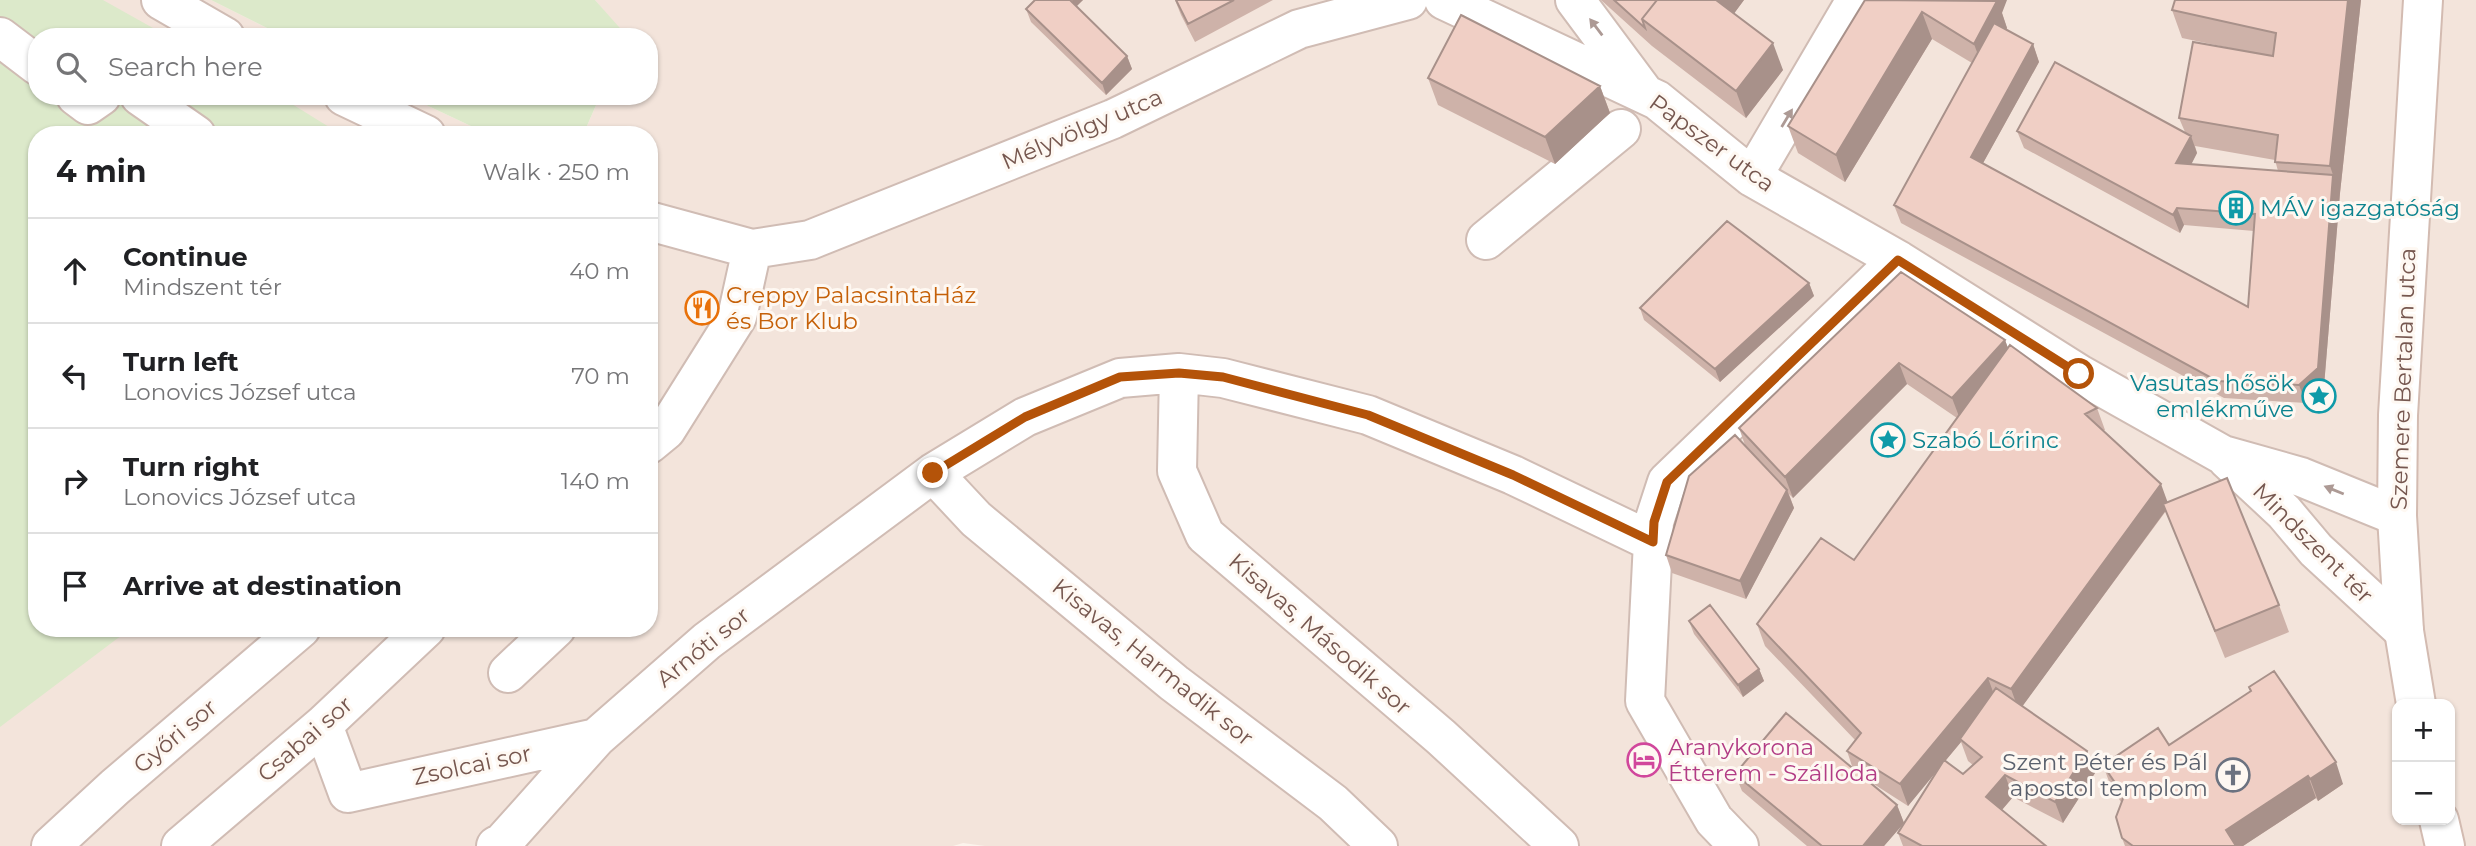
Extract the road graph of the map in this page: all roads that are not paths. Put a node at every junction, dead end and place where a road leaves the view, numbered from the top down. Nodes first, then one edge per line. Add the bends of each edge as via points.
1 (160, 0) edge
2 (1408, 0) edge
3 (1444, 0) edge
4 (1575, 0) edge
5 (1856, 0) edge
6 (2423, 0) edge
7 (209, 28) edge
8 (0, 37) edge
9 (28, 58) edge
10 (1645, 94) junction
11 (153, 105) edge
12 (363, 105) edge
13 (183, 126) edge
14 (407, 126) edge
15 (1621, 129) dead end
16 (1752, 177) junction
17 (658, 223) edge
18 (1486, 240) dead end
19 (752, 249) junction
20 (1898, 260) junction
21 (1179, 373) junction
22 (658, 437) edge
23 (2223, 455) junction
24 (933, 473) junction
25 (2397, 516) junction
26 (1653, 542) junction
27 (2404, 631) junction
28 (290, 637) edge
29 (416, 637) edge
30 (546, 637) edge
31 (508, 673) dead end
32 (2415, 699) edge
33 (323, 725) junction
34 (596, 738) junction
35 (2440, 825) edge
36 (51, 846) edge
37 (181, 846) edge
38 (496, 846) edge
39 (1378, 846) edge
40 (1559, 846) edge
41 (1739, 846) edge
42 (2445, 846) edge

1 - 7 street
2 - 19 street, Mélyvölgy utca via 1299,29 1113,120 810,240
3 - 10 street, Papszer utca
10 -> 4 street
16 -> 5 street
6 - 25 street, Szemere Bertalan utca via 2398,415
8 - 9 street
10 - 16 street, Papszer utca
11 - 13 street
12 - 14 street
15 - 18 street
16 - 20 street, Papszer utca
17 - 19 street
19 - 22 street via 737,317
20 - 23 street, Mindszent tér via 2079,374
20 - 26 street via 1667,482 1654,522
21 - 24 street, Arnóti sor via 1120,377 1025,417
21 - 26 street, Arnóti sor via 1223,377 1368,415 1513,475
21 - 40 street, Kisavas, Második sor via 1177,471 1205,535 1441,737
25 -> 23 street, Mindszent tér via 2301,477
23 - 27 street, Mindszent tér
24 - 34 street, Arnóti sor via 707,640
24 - 39 street, Kisavas, Harmadik sor via 976,519 1174,683 1333,803
25 - 27 street, Szemere Bertalan utca
26 - 41 street via 1645,701 1714,820
27 - 32 street, Szemere Bertalan utca
28 - 36 street, Győri sor
29 - 33 street, Csabai sor
30 - 31 street
33 - 34 street, Zsolcai sor via 348,793
33 - 37 street, Csabai sor
34 - 38 street, Arnóti sor
35 - 42 street

